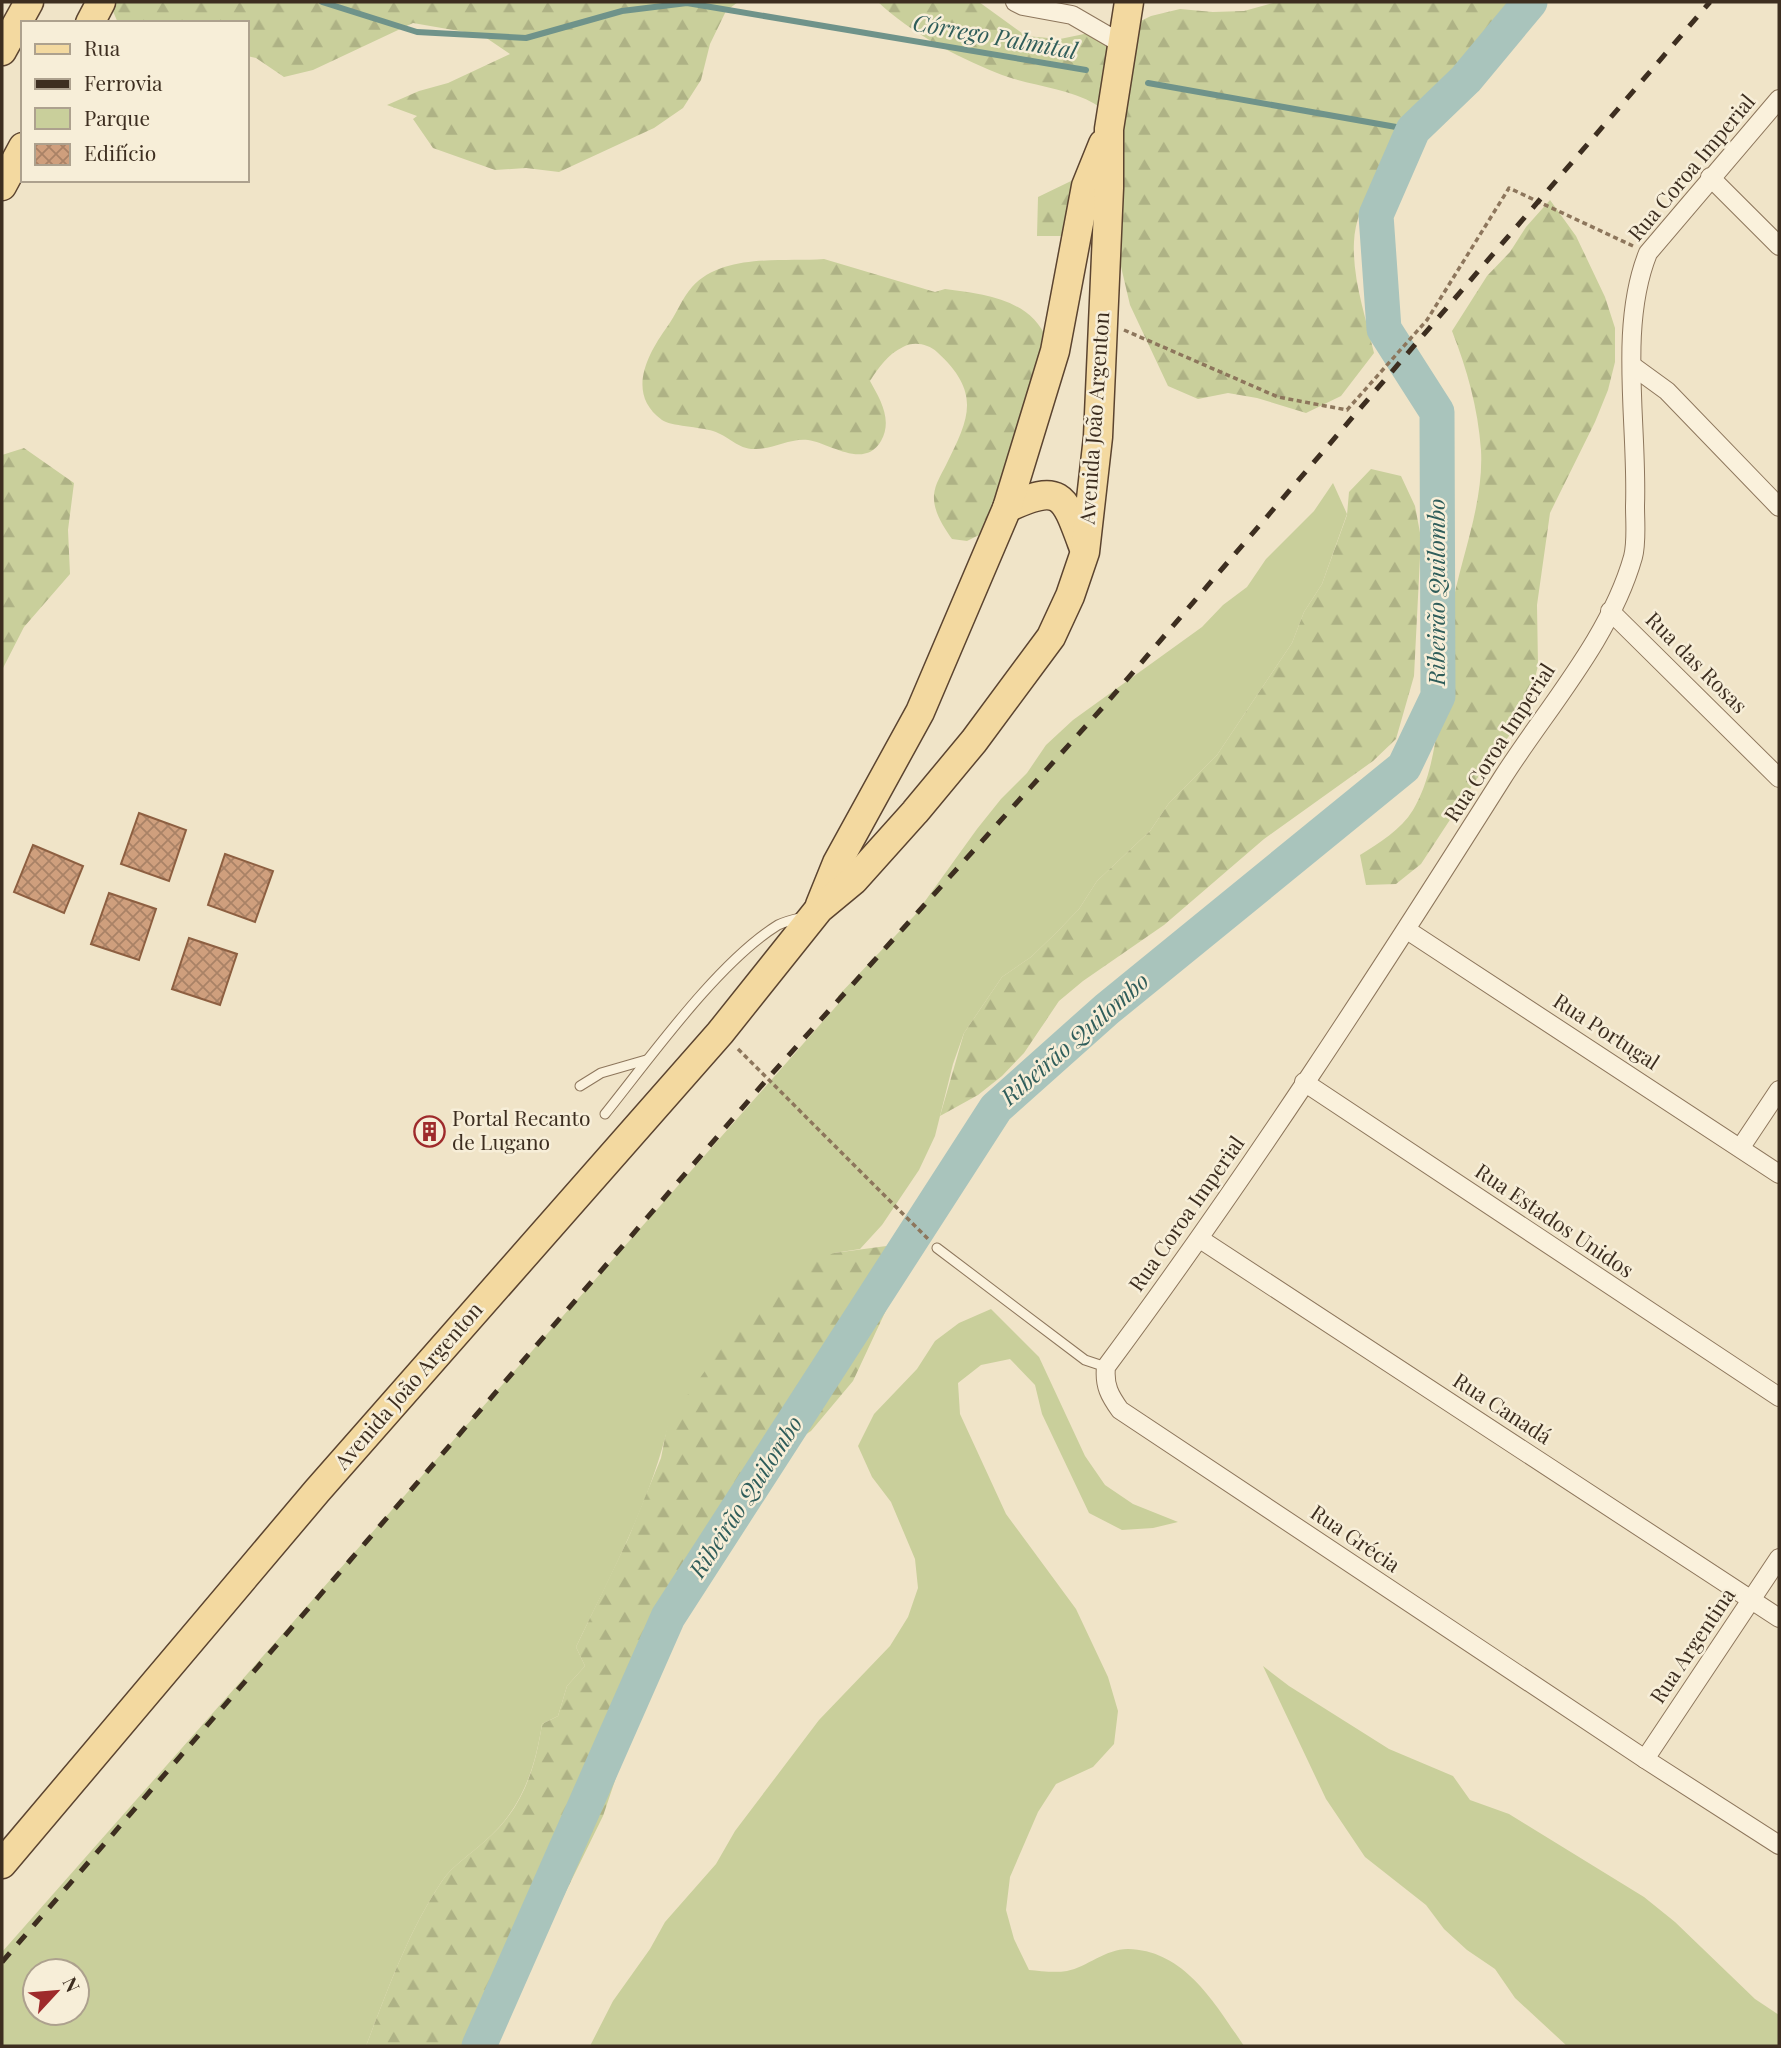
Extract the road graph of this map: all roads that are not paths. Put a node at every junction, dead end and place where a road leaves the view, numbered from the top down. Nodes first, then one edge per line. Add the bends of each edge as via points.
1 (29, 2) edge
2 (101, 2) edge
3 (1015, 2) edge
4 (1129, 2) edge
5 (1073, 8) edge
6 (91, 21) edge
7 (2, 51) edge
8 (1118, 67) junction
9 (1779, 99) edge
10 (1108, 128) junction
11 (21, 151) edge
12 (1710, 177) junction
13 (2, 186) edge
14 (1779, 246) edge
15 (1633, 367) junction
16 (1779, 507) edge
17 (1007, 509) junction
18 (1085, 552) junction
19 (1610, 611) junction
20 (1779, 778) edge
21 (817, 912) junction
22 (1406, 930) junction
23 (648, 1060) junction
24 (1304, 1082) junction
25 (580, 1086) dead end
26 (1779, 1090) edge
27 (605, 1114) dead end
28 (1741, 1147) junction
29 (1779, 1174) edge
30 (1200, 1239) junction
31 (937, 1248) road end
32 (1106, 1367) junction
33 (1779, 1397) edge
34 (1779, 1558) edge
35 (1752, 1599) junction
36 (1779, 1618) edge
37 (1645, 1759) junction
38 (1779, 1844) edge
39 (2, 1864) edge

1 - 7 main road
2 - 6 main road
3 - 5 street
4 - 8 main road, Avenida João Argenton
5 - 8 street
8 - 10 main road, Avenida João Argenton
9 - 12 street, Rua Coroa Imperial
10 - 17 main road, Avenida João Argenton via 1086,186 1055,351
10 - 18 main road, Avenida João Argenton via 1098,437
11 - 13 main road
12 - 14 street
12 - 15 street, Rua Coroa Imperial via 1648,253 1637,279 1630,323
15 - 16 street via 1667,391
15 - 19 street, Rua Coroa Imperial via 1633,556
17 - 18 main road via 1047,494 1059,498 1069,509
17 - 21 main road, Avenida João Argenton via 920,712 837,863
18 - 21 main road, Avenida João Argenton via 1051,637 974,741 854,880
19 - 20 street, Rua das Rosas
19 - 22 street, Rua Coroa Imperial
21 - 23 lane via 781,923 753,943
21 - 39 main road, Avenida João Argenton via 720,1032 317,1491
22 - 24 street, Rua Coroa Imperial
22 - 28 street, Rua Portugal
23 - 25 lane via 601,1073
23 - 27 lane
24 - 30 street, Rua Coroa Imperial
24 - 33 street, Rua Estados Unidos
26 - 28 street
28 - 29 street, Rua Portugal
30 - 32 street, Rua Coroa Imperial
30 - 35 street, Rua Canadá
31 - 32 lane via 1086,1360
32 - 37 street, Rua Grécia via 1108,1394 1120,1410
34 - 35 street, Rua Argentina
35 - 36 street, Rua Canadá
35 - 37 street, Rua Argentina
37 - 38 street, Rua Grécia

